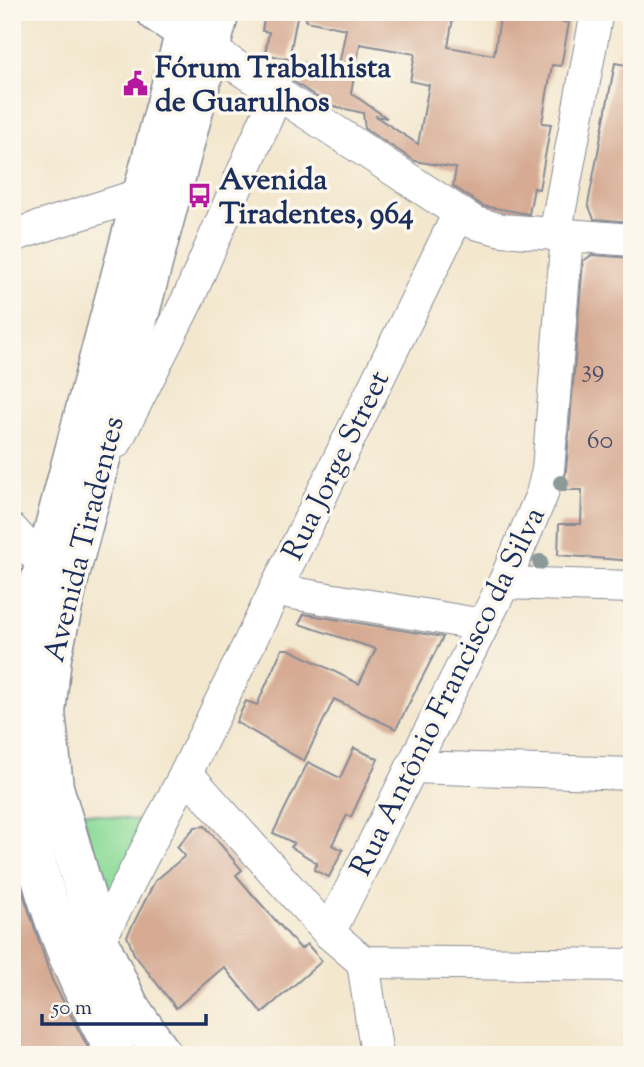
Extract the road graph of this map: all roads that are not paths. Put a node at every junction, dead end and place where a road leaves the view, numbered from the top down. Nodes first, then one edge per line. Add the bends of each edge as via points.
1 (597, 12) edge
2 (192, 23) edge
3 (278, 91) junction
4 (142, 194) junction
5 (458, 215) junction
6 (561, 235) junction
7 (12, 236) edge
8 (632, 240) edge
9 (96, 481) junction
10 (12, 530) edge
11 (44, 565) junction
12 (504, 583) junction
13 (632, 587) edge
14 (275, 590) junction
15 (482, 625) junction
16 (412, 767) junction
17 (186, 773) junction
18 (632, 774) edge
19 (329, 933) junction
20 (99, 941) junction
21 (363, 962) junction
22 (632, 965) edge
23 (117, 1055) edge
24 (163, 1055) edge
25 (377, 1055) edge

1 - 6 street, Rua Antônio Francisco da Silva
2 - 3 street
2 - 4 main road, Avenida Tiradentes
2 - 9 main road, Avenida Tiradentes
3 - 5 street
3 - 9 street via 189,297
4 - 7 street
4 - 11 main road, Avenida Tiradentes
5 - 6 street via 502,230
5 - 14 street, Rua Jorge Street
6 - 8 street
6 - 12 street, Rua Antônio Francisco da Silva via 548,470
9 - 20 main road, Avenida Tiradentes via 52,657 46,713 54,787
10 - 11 street
11 - 23 main road, Avenida Tiradentes via 22,656 15,724 23,799 45,893 87,1003
12 - 13 street
12 - 15 street, Rua Antônio Francisco da Silva
14 - 15 street
14 - 17 street, Rua Jorge Street
15 - 16 street, Rua Antônio Francisco da Silva
16 - 18 street
16 - 19 street, Rua Antônio Francisco da Silva
17 - 19 street
17 - 20 street, Rua Jorge Street
19 - 21 street
20 - 24 main road, Avenida Tiradentes via 130,1007
21 - 22 street
21 - 25 street

